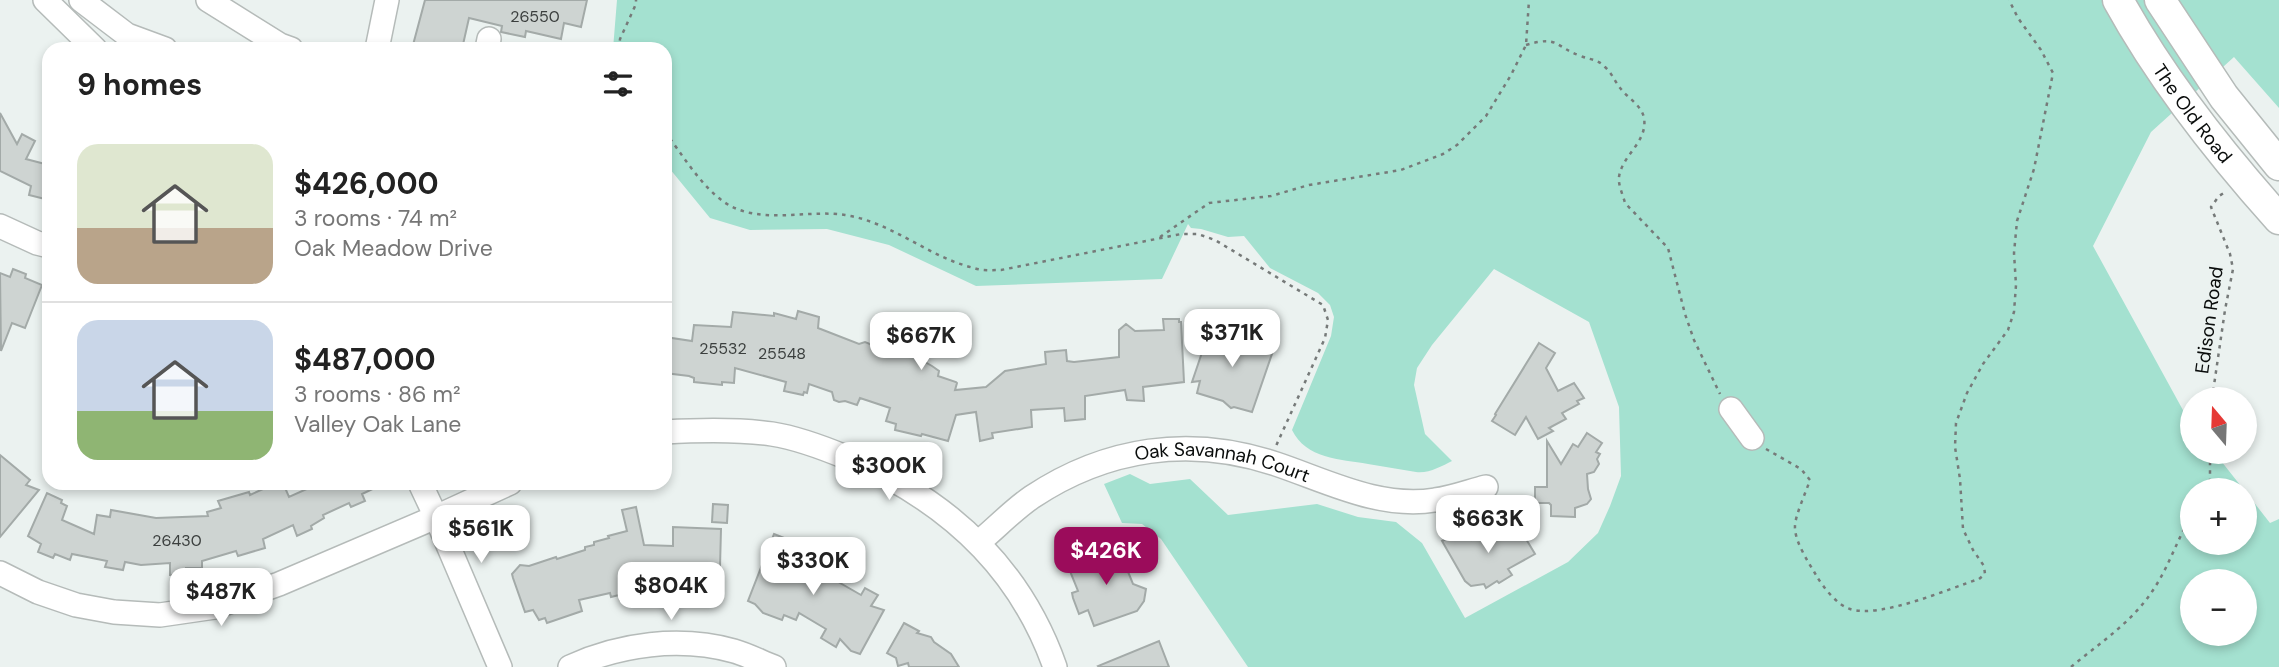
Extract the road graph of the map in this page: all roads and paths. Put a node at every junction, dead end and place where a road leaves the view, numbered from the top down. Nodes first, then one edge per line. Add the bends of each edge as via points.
1 (45, 0) edge
2 (79, 0) edge
3 (208, 0) edge
4 (387, 0) edge
5 (636, 0) edge
6 (1529, 0) edge
7 (2009, 0) edge
8 (2118, 0) edge
9 (2160, 0) edge
10 (62, 18) junction
11 (88, 42) edge
12 (147, 42) edge
13 (275, 42) edge
14 (378, 42) edge
15 (620, 42) edge
16 (1526, 45) junction
17 (672, 141) edge
18 (2279, 165) edge
19 (2244, 180) junction
20 (2279, 219) edge
21 (0, 226) edge
22 (1158, 239) junction
23 (42, 244) edge
24 (2215, 387) edge
25 (1731, 409) joint
26 (672, 432) edge
27 (1752, 438) joint
28 (1269, 461) junction
29 (1486, 486) dead end
30 (424, 490) edge
31 (494, 490) edge
32 (436, 516) junction
33 (2180, 539) edge
34 (979, 542) junction
35 (0, 573) edge
36 (500, 667) edge
37 (570, 667) edge
38 (774, 667) edge
39 (1055, 667) edge
40 (2071, 667) edge

1 - 10 street
2 - 10 street
2 - 12 street via 127,34
3 - 13 street
4 - 14 street
5 - 15 path
6 - 16 path
7 - 27 path via 2053,73 2041,138 2017,221 2014,312 2008,330 1967,393 1956,424 1963,529 1985,574 1889,610 1849,609 1819,580 1794,527 1810,480 1801,469
8 - 19 main road, The Old Road via 2165,76
9 - 18 main road, The Old Road via 2224,97
10 - 11 street
16 - 22 path via 1486,116 1443,154 1401,170 1271,196 1209,203
16 - 25 path via 1542,40 1558,43 1579,56 1597,60 1639,108 1644,119 1642,137 1619,180 1625,203 1668,248 1694,340
17 - 22 path via 724,202 753,213 844,215 870,221 974,269 1001,270
19 - 20 main road, The Old Road
19 - 24 path, Edison Road via 2218,196 2211,208 2234,269
21 - 23 street
22 - 28 path via 1198,234 1215,240 1323,305 1328,320 1325,338
25 - 27 street
26 - 34 street via 773,434 820,446 921,495
28 - 29 street, Oak Savannah Court via 1351,492 1399,500 1434,501
28 - 34 street, Oak Savannah Court via 1180,447 1114,457 1030,499
30 - 32 street
31 - 32 street
32 - 35 street via 215,607 160,615 76,604 37,592
32 - 36 street
33 - 40 path via 2141,607
34 - 39 street via 1023,600
37 - 38 street via 613,651 650,644 691,644 734,651

